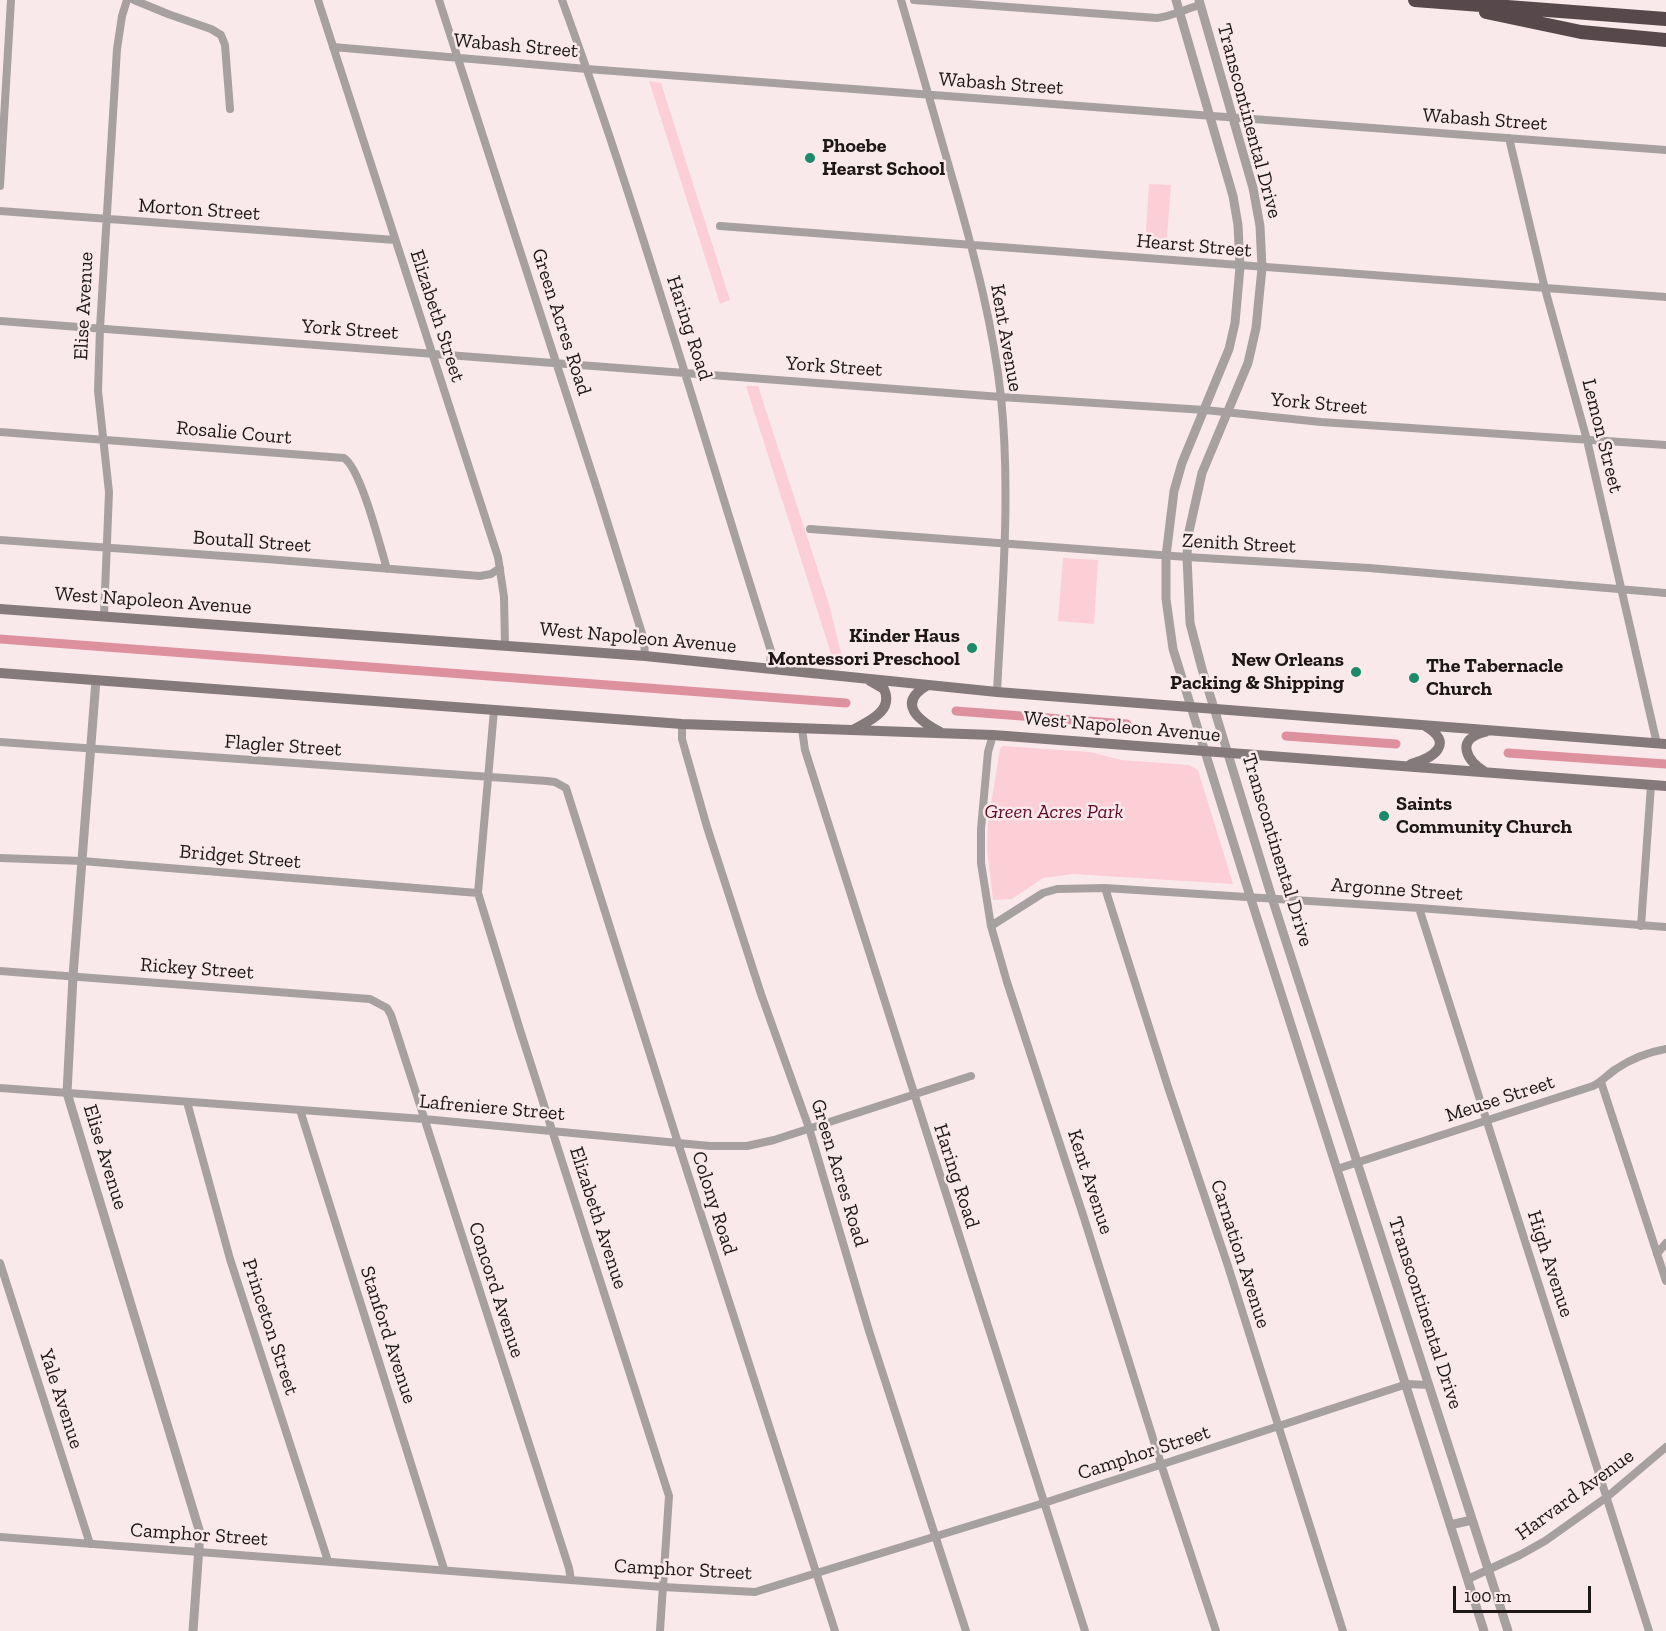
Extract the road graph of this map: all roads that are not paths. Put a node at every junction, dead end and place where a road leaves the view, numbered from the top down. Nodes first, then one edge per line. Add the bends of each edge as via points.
1 (10, 0) edge
2 (127, 0) edge
3 (134, 0) edge
4 (318, 0) edge
5 (439, 0) edge
6 (562, 0) edge
7 (901, 0) edge
8 (914, 0) edge
9 (1176, 0) edge
10 (1415, 0) edge
11 (1449, 2) junction
12 (1199, 3) edge
13 (1179, 11) junction
14 (1666, 19) edge
15 (1666, 40) edge
16 (333, 47) junction
17 (459, 58) junction
18 (587, 69) junction
19 (928, 94) junction
20 (230, 109) dead end
21 (1210, 116) junction
22 (1232, 118) junction
23 (1509, 138) junction
24 (1666, 150) edge
25 (0, 186) edge
26 (0, 211) edge
27 (107, 220) junction
28 (720, 226) dead end
29 (395, 240) junction
30 (971, 245) junction
31 (1240, 267) junction
32 (1262, 268) junction
33 (1545, 289) junction
34 (1666, 297) edge
35 (0, 321) edge
36 (100, 328) junction
37 (432, 353) junction
38 (556, 362) junction
39 (686, 373) junction
40 (1001, 397) junction
41 (1205, 410) junction
42 (1226, 413) junction
43 (0, 432) edge
44 (104, 439) junction
45 (1587, 440) junction
46 (1666, 445) edge
47 (810, 529) dead end
48 (0, 540) edge
49 (1005, 544) junction
50 (108, 549) junction
51 (1166, 556) junction
52 (1187, 557) junction
53 (500, 568) junction
54 (387, 569) junction
55 (1623, 589) junction
56 (1666, 593) edge
57 (0, 609) edge
58 (104, 616) junction
59 (505, 645) junction
60 (645, 656) junction
61 (771, 669) junction
62 (0, 673) edge
63 (863, 678) junction
64 (96, 680) junction
65 (928, 685) junction
66 (997, 692) junction
67 (1190, 707) junction
68 (1214, 708) junction
69 (494, 710) junction
70 (682, 724) junction
71 (1423, 725) junction
72 (802, 729) junction
73 (852, 730) junction
74 (1491, 730) junction
75 (942, 733) junction
76 (993, 735) junction
77 (0, 742) edge
78 (1662, 744) edge
79 (92, 749) junction
80 (1205, 752) junction
81 (1228, 754) junction
82 (1402, 767) junction
83 (1488, 773) junction
84 (488, 777) junction
85 (562, 785) joint
86 (1651, 785) junction
87 (1666, 786) edge
88 (0, 858) edge
89 (82, 861) junction
90 (1105, 888) junction
91 (478, 893) junction
92 (1250, 896) junction
93 (1272, 898) junction
94 (1419, 908) junction
95 (991, 926) junction
96 (1641, 926) junction
97 (1666, 927) edge
98 (0, 971) edge
99 (73, 976) junction
100 (388, 1010) joint
101 (1666, 1049) edge
102 (971, 1076) dead end
103 (1601, 1082) junction
104 (0, 1088) edge
105 (67, 1093) junction
106 (913, 1094) junction
107 (188, 1102) junction
108 (300, 1110) junction
109 (424, 1119) junction
110 (1486, 1121) junction
111 (809, 1128) junction
112 (552, 1130) junction
113 (678, 1143) junction
114 (1359, 1162) junction
115 (1337, 1169) junction
116 (1666, 1243) edge
117 (1657, 1254) junction
118 (0, 1263) edge
119 (1666, 1281) edge
120 (1407, 1384) junction
121 (1429, 1385) junction
122 (1278, 1427) junction
123 (1666, 1447) edge
124 (1161, 1464) junction
125 (1607, 1497) junction
126 (1044, 1503) junction
127 (1472, 1520) junction
128 (1450, 1525) junction
129 (0, 1537) edge
130 (936, 1537) junction
131 (90, 1544) junction
132 (198, 1552) junction
133 (328, 1561) junction
134 (444, 1569) junction
135 (1488, 1570) junction
136 (815, 1573) junction
137 (1468, 1579) junction
138 (571, 1580) junction
139 (663, 1587) junction
140 (193, 1631) edge
141 (660, 1631) edge
142 (835, 1631) edge
143 (966, 1631) edge
144 (1085, 1631) edge
145 (1216, 1631) edge
146 (1343, 1631) edge
147 (1484, 1631) edge
148 (1508, 1631) edge
149 (1649, 1631) edge

1 - 25 street
2 - 27 street, Elise Avenue via 117,49
3 - 20 street via 221,35
4 - 16 street, Elizabeth Street
5 - 17 street, Green Acres Road
6 - 18 street, Haring Road
7 - 19 street, Kent Avenue
8 - 13 street via 1157,18
9 - 13 street, Transcontinental Drive
10 - 11 highway
11 - 14 highway
11 - 15 highway via 1550,27
12 - 13 street
12 - 22 street, Transcontinental Drive
13 - 21 street, Transcontinental Drive
16 - 17 street, Wabash Street
16 - 29 street, Elizabeth Street
17 - 18 street, Wabash Street
17 - 38 street, Green Acres Road
18 - 19 street, Wabash Street
18 - 39 street, Haring Road
19 - 21 street, Wabash Street
19 - 30 street, Kent Avenue
21 - 22 street, Wabash Street
21 - 31 street, Transcontinental Drive via 1233,196
22 - 23 street, Wabash Street
22 - 32 street, Transcontinental Drive via 1253,188
23 - 24 street, Wabash Street
23 - 33 street, Lemon Street
26 - 27 street, Morton Street
27 - 29 street, Morton Street
27 - 36 street, Elise Avenue
28 - 30 street, Hearst Street
29 - 37 street, Elizabeth Street
30 - 31 street, Hearst Street
30 - 40 street, Kent Avenue via 989,319
31 - 32 street, Hearst Street
31 - 41 street, Transcontinental Drive via 1229,349
32 - 33 street, Hearst Street
32 - 42 street, Transcontinental Drive via 1248,363
33 - 34 street, Hearst Street
33 - 45 street, Lemon Street
35 - 36 street, York Street
36 - 37 street, York Street
36 - 44 street, Elise Avenue via 98,391
37 - 38 street, York Street
37 - 53 street, Elizabeth Street
38 - 39 street, York Street
38 - 60 street, Green Acres Road via 644,640
39 - 40 street, York Street
39 - 61 street, Haring Road via 771,651
40 - 41 street, York Street
40 - 49 street, Kent Avenue
41 - 42 street, York Street
41 - 51 street, Transcontinental Drive via 1174,491
42 - 45 street, York Street
42 - 52 street, Transcontinental Drive via 1202,472
43 - 44 street, Rosalie Court
44 - 50 street, Elise Avenue via 109,492
44 - 54 street, Rosalie Court via 344,458 351,462 359,479
45 - 46 street, York Street
45 - 55 street, Lemon Street
47 - 49 street, Zenith Street
48 - 50 street, Boutall Street
49 - 51 street, Zenith Street
49 - 66 street, Kent Avenue
50 - 54 street, Boutall Street
50 - 58 street, Elise Avenue
51 - 52 street, Zenith Street
51 - 67 street, Transcontinental Drive via 1166,599 1173,649
52 - 55 street, Zenith Street
52 - 68 street, Transcontinental Drive via 1190,623
53 - 54 street, Boutall Street via 480,576
53 - 59 street, Elizabeth Street
55 - 56 street, Zenith Street
55 - 78 street, Lemon Street
57 - 58 main road, West Napoleon Avenue
58 - 59 main road, West Napoleon Avenue
59 - 60 main road, West Napoleon Avenue
60 - 61 main road, West Napoleon Avenue
61 - 63 main road, West Napoleon Avenue
62 - 64 main road, West Napoleon Avenue
63 - 65 main road, West Napoleon Avenue
63 - 73 main road via 884,689 885,708
64 - 69 main road, West Napoleon Avenue
64 - 79 street, Elise Avenue
65 - 66 main road, West Napoleon Avenue
65 - 75 main road via 915,695 912,709 917,717
66 - 67 main road, West Napoleon Avenue
67 - 68 main road, West Napoleon Avenue
67 - 80 street, Transcontinental Drive
68 - 71 main road, West Napoleon Avenue
68 - 81 street, Transcontinental Drive
69 - 70 main road, West Napoleon Avenue
69 - 84 street, Elizabeth Avenue
70 - 72 main road, West Napoleon Avenue
70 - 111 street, Green Acres Road via 682,739 707,827
71 - 74 main road, West Napoleon Avenue
71 - 82 main road via 1438,738 1438,750 1426,760
72 - 73 main road, West Napoleon Avenue
72 - 106 street, Haring Road via 805,750
73 - 75 main road, West Napoleon Avenue
74 - 78 main road, West Napoleon Avenue
74 - 83 main road via 1469,739 1466,748 1474,765
75 - 76 main road, West Napoleon Avenue
76 - 80 main road, West Napoleon Avenue
76 - 95 street, Kent Avenue via 981,829 981,863
77 - 79 street, Flagler Street
79 - 84 street, Flagler Street
79 - 89 street, Elise Avenue
80 - 81 main road, West Napoleon Avenue
80 - 92 street, Transcontinental Drive
81 - 82 main road, West Napoleon Avenue
81 - 93 street, Transcontinental Drive
82 - 83 main road, West Napoleon Avenue
83 - 86 main road, West Napoleon Avenue
84 - 85 street, Flagler Street
84 - 91 street, Elizabeth Avenue
85 - 113 street, Colony Road via 569,794
86 - 87 main road, West Napoleon Avenue
86 - 96 street
88 - 89 street, Bridget Street
89 - 91 street, Bridget Street
89 - 99 street, Elise Avenue
90 - 92 street, Argonne Street
90 - 95 street, Argonne Street via 1043,893
90 - 122 street, Carnation Avenue
91 - 112 street, Elizabeth Avenue
92 - 93 street, Argonne Street
92 - 115 street, Transcontinental Drive
93 - 94 street, Argonne Street
93 - 114 street, Transcontinental Drive
94 - 96 street, Argonne Street
94 - 110 street, High Avenue
95 - 124 street, Kent Avenue
96 - 97 street, Argonne Street
98 - 99 street, Rickey Street
99 - 100 street, Rickey Street via 370,999
99 - 105 street, Elise Avenue
100 - 109 street, Concord Avenue
101 - 103 street, Meuse Street via 1634,1059
102 - 106 street, Lafreniere Street
103 - 110 street, Meuse Street
103 - 117 street
104 - 105 street, Lafreniere Street
105 - 107 street, Lafreniere Street
105 - 132 street, Elise Avenue via 188,1489 200,1533
106 - 111 street, Lafreniere Street
106 - 126 street, Haring Road
107 - 108 street, Lafreniere Street
107 - 133 street, Princeton Street via 230,1259
108 - 109 street, Lafreniere Street
108 - 134 street, Stanford Avenue
109 - 112 street, Lafreniere Street
109 - 138 street, Concord Avenue
110 - 114 street, Meuse Street
110 - 125 street, High Avenue
111 - 113 street, Lafreniere Street via 747,1146
111 - 130 street, Green Acres Road
112 - 113 street, Lafreniere Street
112 - 139 street, Elizabeth Avenue via 669,1496
113 - 136 street, Colony Road
114 - 115 street, Meuse Street
114 - 121 street, Transcontinental Drive
115 - 120 street, Transcontinental Drive
116 - 117 street
117 - 119 street
118 - 131 street, Yale Avenue
120 - 121 street
120 - 122 street, Camphor Street
120 - 128 street, Transcontinental Drive
121 - 127 street, Transcontinental Drive
122 - 124 street, Camphor Street
122 - 146 street, Carnation Avenue
123 - 125 street, Harvard Avenue
124 - 126 street, Camphor Street
124 - 145 street, Kent Avenue
125 - 135 street, Harvard Avenue via 1520,1556
125 - 149 street, High Avenue
126 - 130 street, Camphor Street
126 - 144 street, Haring Road
127 - 128 street
127 - 135 street, Transcontinental Drive
128 - 137 street, Transcontinental Drive
129 - 131 street, Camphor Street
130 - 136 street, Camphor Street
130 - 143 street, Green Acres Road
131 - 132 street, Camphor Street
132 - 133 street, Camphor Street
132 - 140 street, Elise Avenue
133 - 134 street, Camphor Street
134 - 138 street, Camphor Street
135 - 137 street, Harvard Avenue
135 - 148 street, Transcontinental Drive
136 - 139 street, Camphor Street via 755,1592
136 - 142 street, Colony Road
137 - 147 street, Transcontinental Drive
138 - 139 street, Camphor Street
139 - 141 street, Elizabeth Avenue

